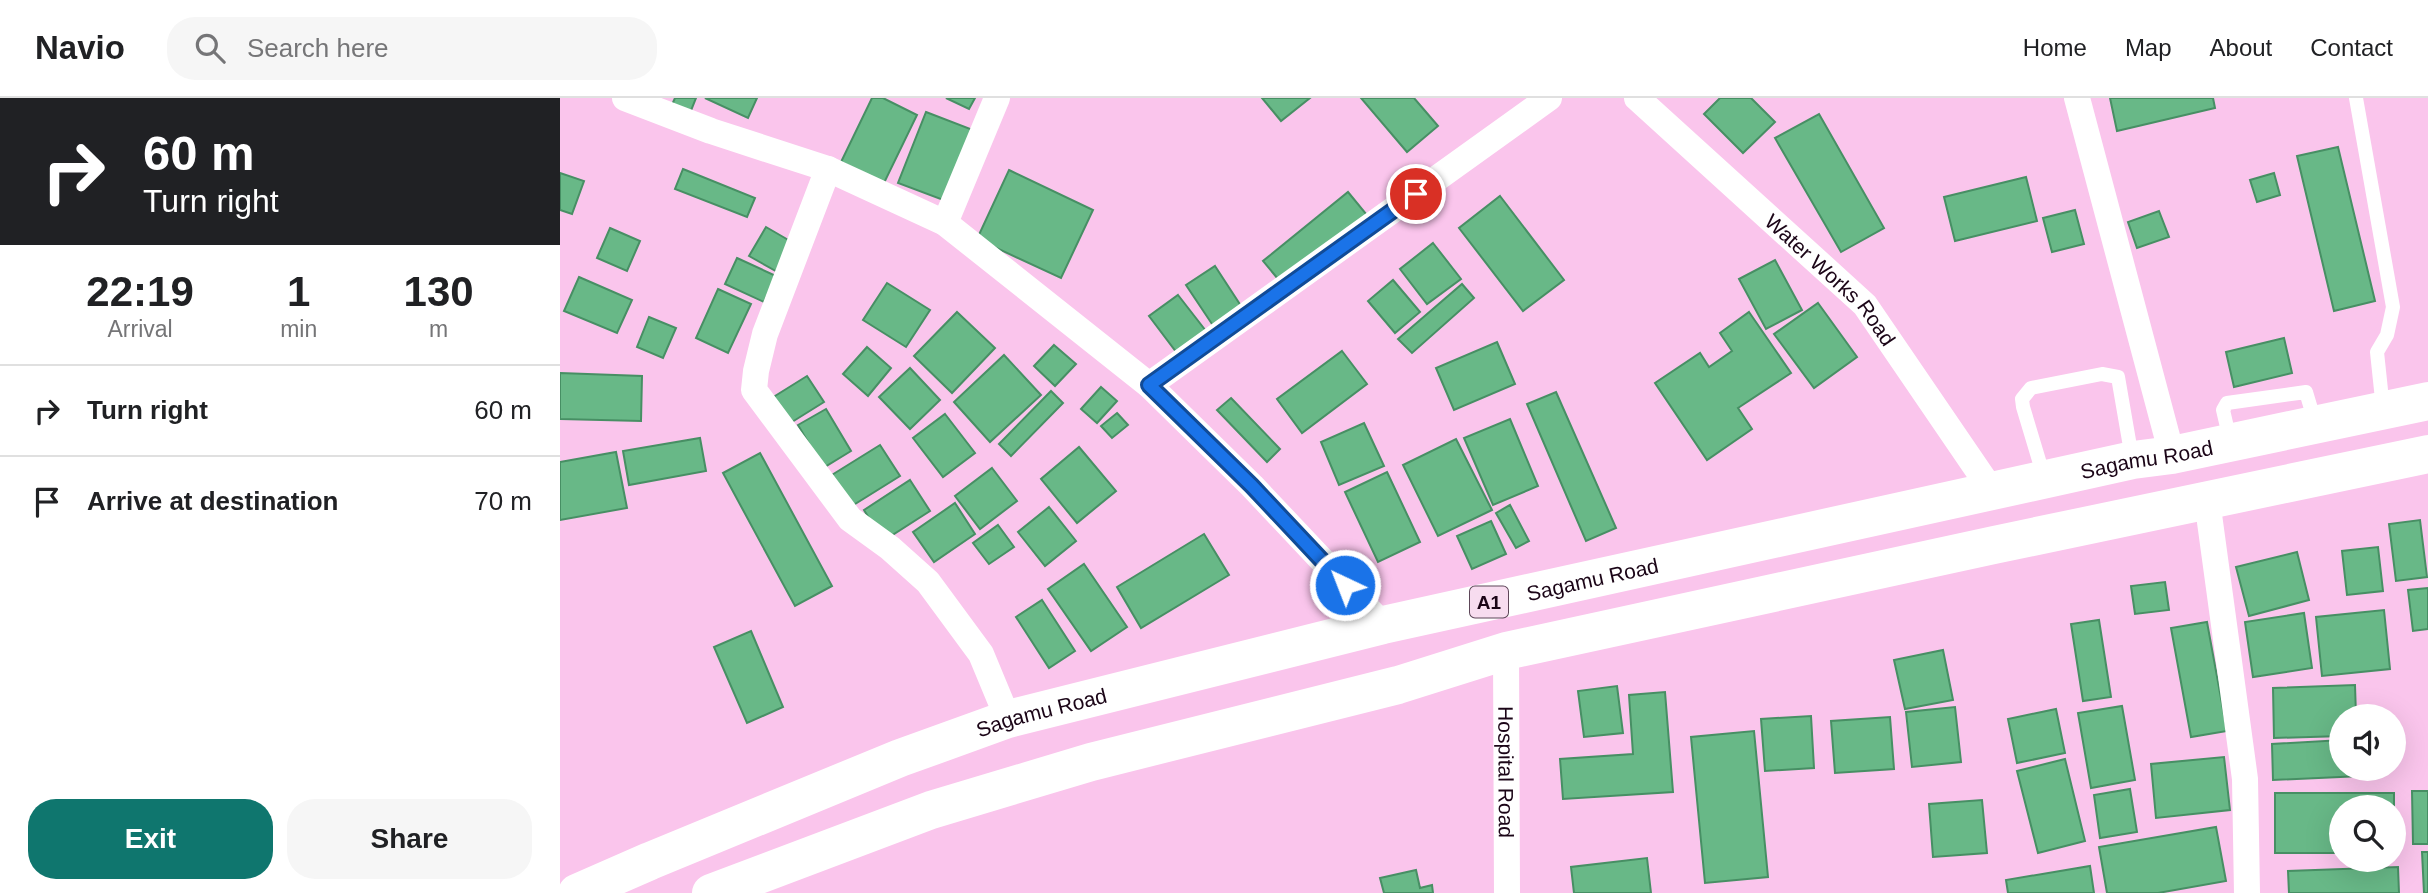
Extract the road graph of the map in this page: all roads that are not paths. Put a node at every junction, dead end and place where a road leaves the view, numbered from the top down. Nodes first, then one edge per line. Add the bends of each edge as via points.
1 (625, 98) edge
2 (997, 98) edge
3 (1549, 98) edge
4 (1637, 98) edge
5 (2077, 98) edge
6 (2356, 98) edge
7 (828, 169) junction
8 (945, 223) junction
9 (1149, 385) junction
10 (2428, 401) edge
11 (2383, 410) junction
12 (2428, 454) edge
13 (2172, 455) junction
14 (2133, 460) junction
15 (2045, 479) junction
16 (1992, 491) junction
17 (2207, 500) junction
18 (1382, 625) junction
19 (1506, 651) junction
20 (1008, 719) junction
21 (577, 893) edge
22 (711, 893) edge
23 (1507, 893) edge
24 (2246, 893) edge

1 - 7 street
2 - 8 street
3 - 9 street
4 - 16 street, Water Works Road via 1865,305
5 - 13 street
6 - 11 lane via 2393,307 2377,352
7 - 8 street
7 - 20 street via 765,334 754,390 850,519 928,582 981,654
8 - 9 street
9 - 18 street via 1252,486
10 - 11 highway, Sagamu Road / A1
11 - 13 highway, Sagamu Road / A1
12 - 17 highway
13 - 14 highway, Sagamu Road / A1
14 - 15 highway, Sagamu Road / A1
14 - 15 lane via 2118,377 2102,374 2031,388 2022,399 2023,407
15 - 16 highway, Sagamu Road / A1
16 - 18 highway, Sagamu Road / A1
17 - 19 highway
17 - 24 street via 2245,779
18 - 20 highway, Sagamu Road / A1
19 - 22 highway via 1398,685 1091,762 931,810
19 - 23 street, Hospital Road
20 - 21 highway, Sagamu Road / A1 via 900,758

